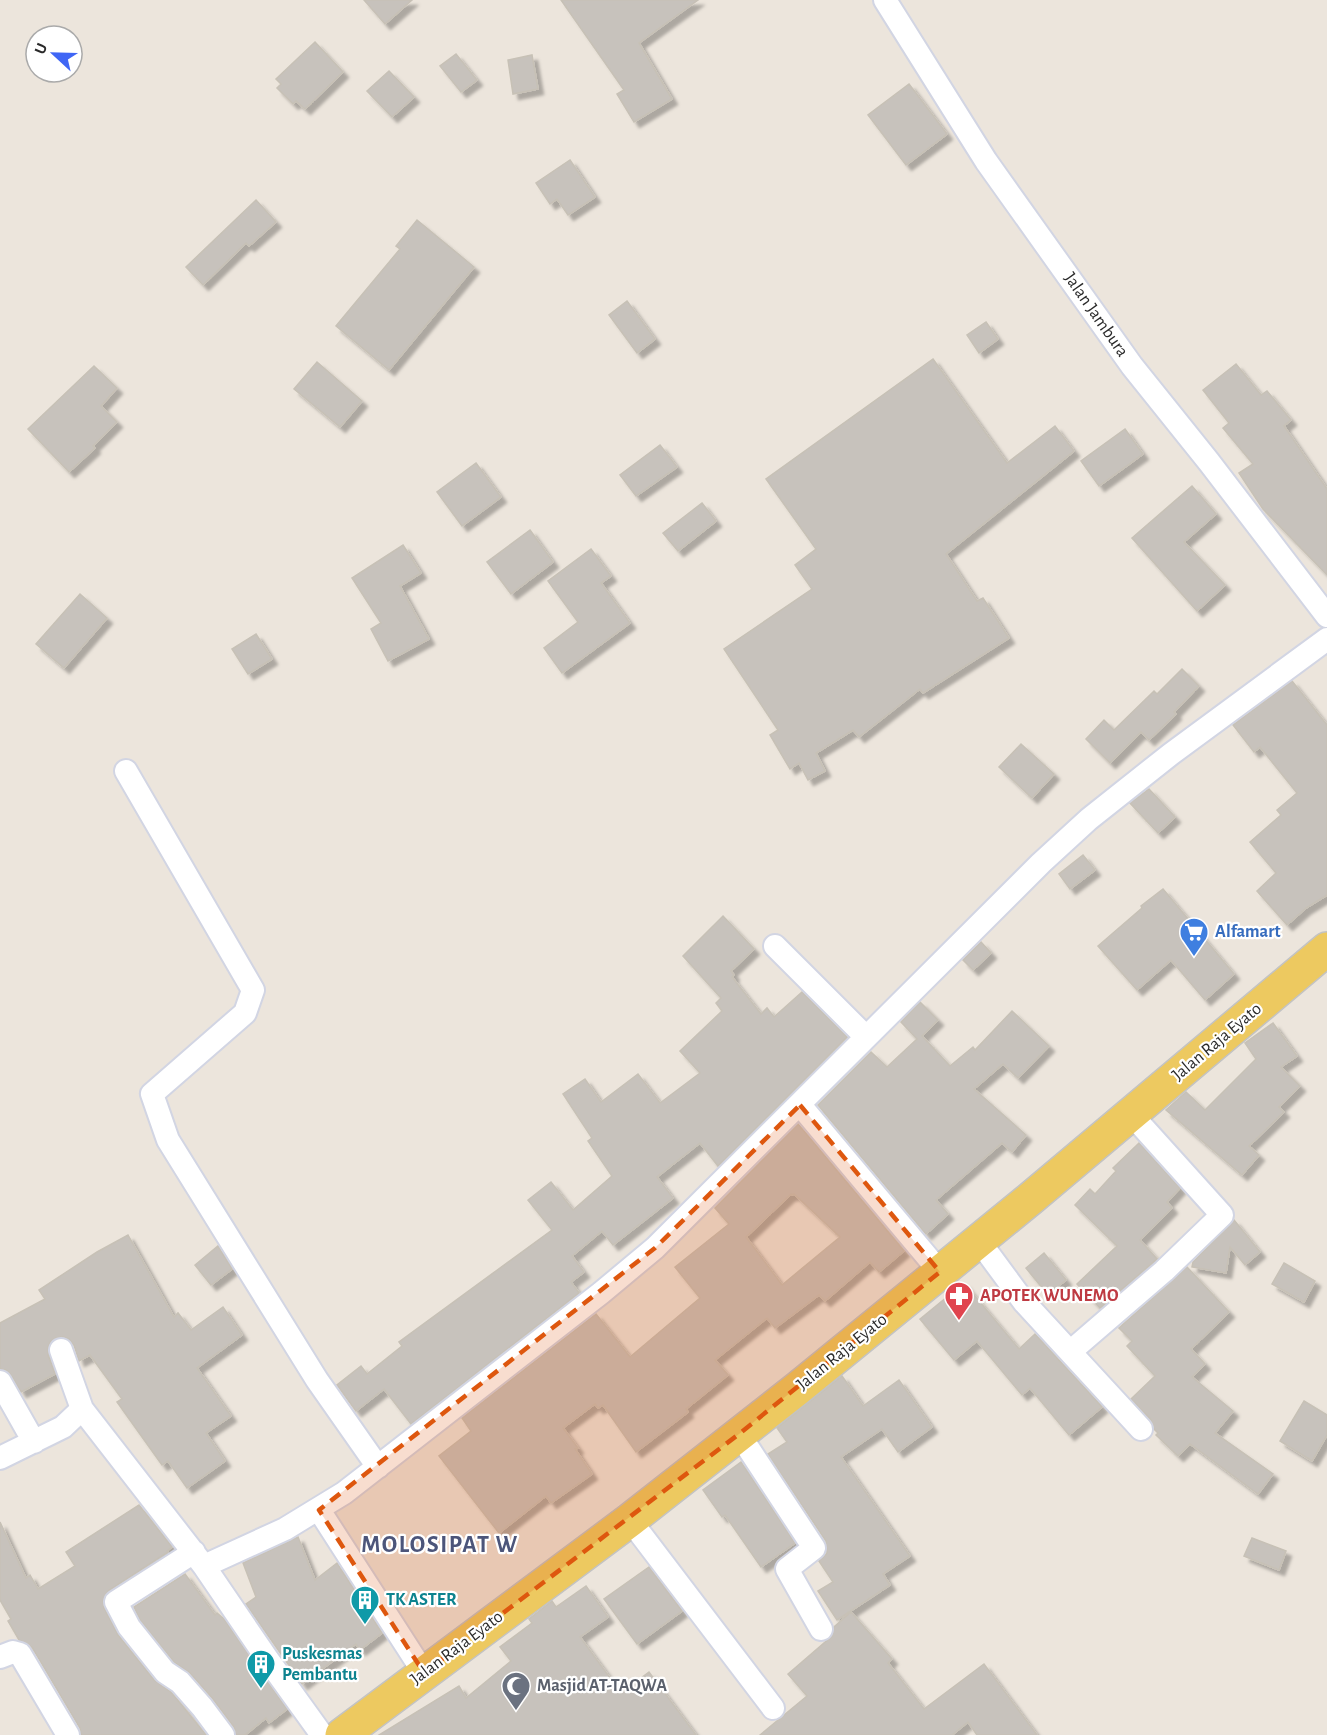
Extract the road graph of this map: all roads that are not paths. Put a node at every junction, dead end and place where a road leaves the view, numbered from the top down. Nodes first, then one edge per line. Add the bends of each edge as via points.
1 (885, 0) edge
2 (1327, 616) edge
3 (1327, 639) edge
4 (126, 771) dead end
5 (775, 946) dead end
6 (1327, 949) edge
7 (866, 1037) junction
8 (800, 1104) junction
9 (1131, 1114) junction
10 (979, 1241) junction
11 (940, 1272) junction
12 (61, 1350) dead end
13 (1071, 1351) junction
14 (0, 1382) edge
15 (82, 1409) junction
16 (1141, 1428) dead end
17 (738, 1434) junction
18 (34, 1442) junction
19 (0, 1458) edge
20 (378, 1467) junction
21 (319, 1510) junction
22 (630, 1520) junction
23 (199, 1559) junction
24 (821, 1629) dead end
25 (0, 1657) edge
26 (424, 1673) junction
27 (773, 1708) dead end
28 (68, 1735) edge
29 (223, 1735) edge
30 (322, 1735) edge
31 (342, 1735) edge

1 - 2 street, Jalan Jambura via 986,161 1132,366
3 - 7 street via 1089,819
4 - 20 street via 253,990 244,1013 152,1094 168,1140 317,1380
5 - 7 street
6 - 9 main road, Jalan Raja Eyato
7 - 8 street
8 - 11 street
8 - 20 street via 655,1248
9 - 10 main road, Jalan Raja Eyato
9 - 13 street via 1222,1215
10 - 11 main road, Jalan Raja Eyato
10 - 13 street via 1024,1302
11 - 17 main road, Jalan Raja Eyato
12 - 15 street
13 - 16 street
14 - 18 street
15 - 18 street via 63,1427
15 - 23 street
17 - 22 main road, Jalan Raja Eyato
17 - 24 street via 814,1548 787,1569
18 - 19 street
20 - 21 street
21 - 23 street via 285,1529
21 - 26 street
22 - 26 main road, Jalan Raja Eyato
22 - 27 street
23 - 29 street via 116,1602 129,1627 165,1672 180,1682
23 - 30 street
25 - 28 street via 13,1652 20,1654
26 - 31 main road, Jalan Raja Eyato

